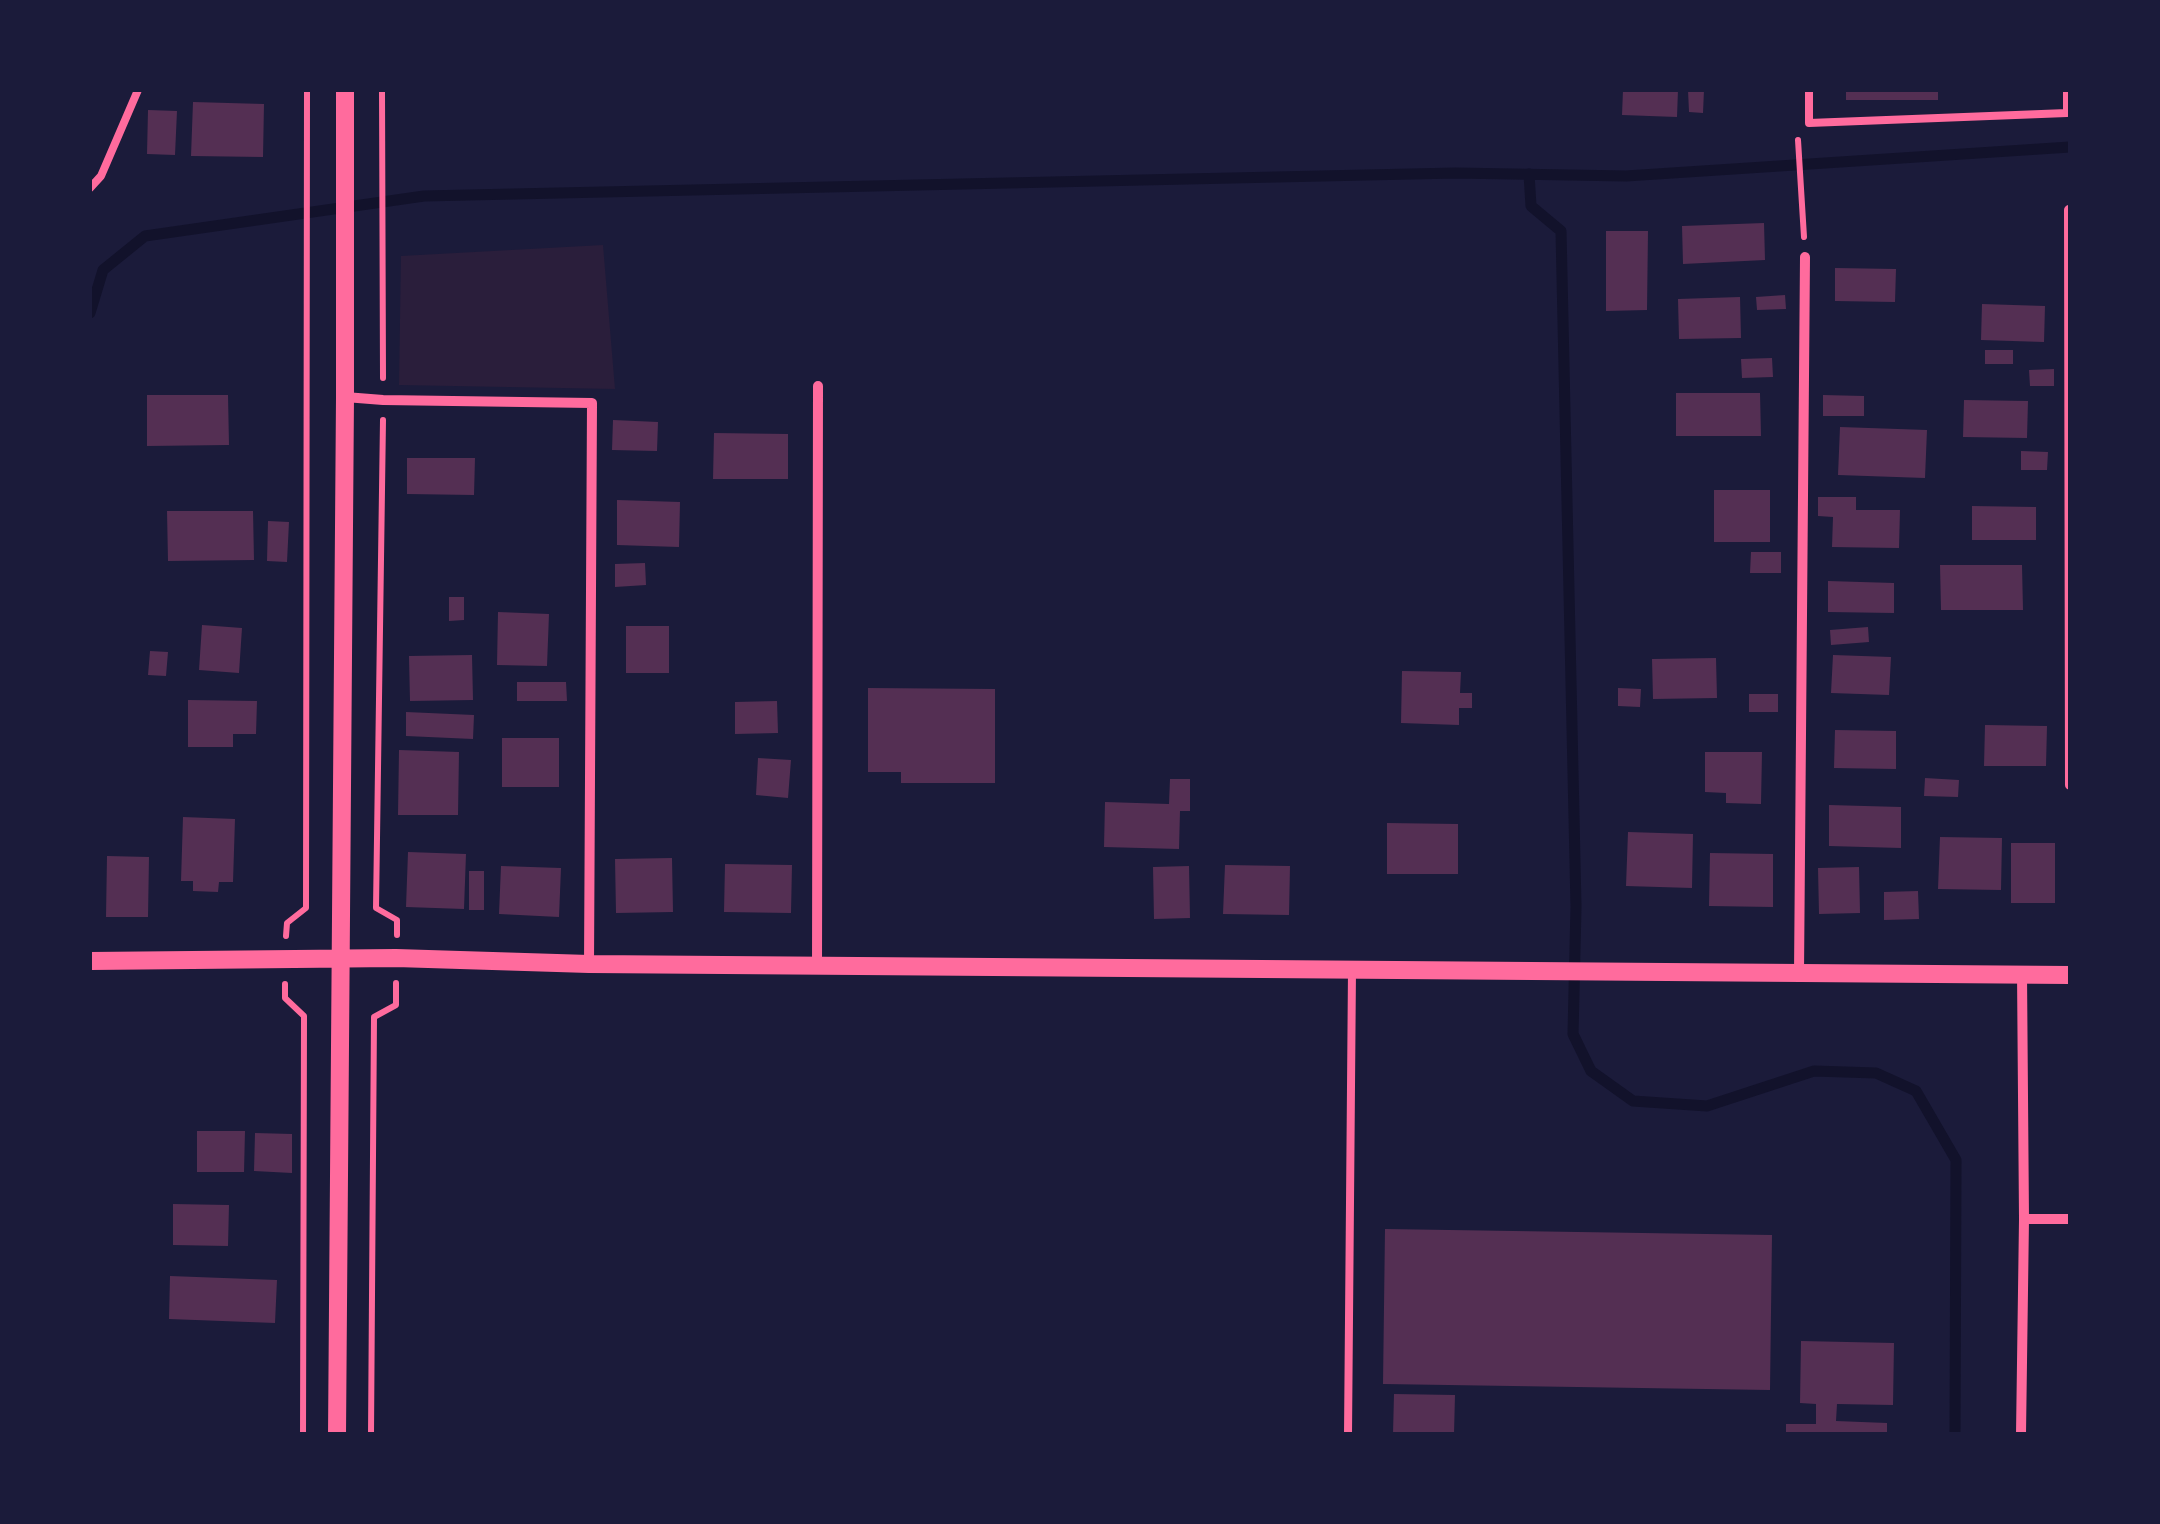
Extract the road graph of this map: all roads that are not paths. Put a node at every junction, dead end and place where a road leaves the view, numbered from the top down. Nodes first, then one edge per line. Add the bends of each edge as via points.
1 (138, 90) edge
2 (345, 90) edge
3 (1809, 90) edge
4 (2068, 90) edge
5 (90, 188) edge
6 (2069, 210) edge
7 (1805, 256) road end
8 (818, 386) dead end
9 (345, 398) junction
10 (2070, 786) edge
11 (340, 959) junction
12 (90, 961) edge
13 (588, 964) junction
14 (817, 966) junction
15 (1352, 970) junction
16 (1799, 972) junction
17 (2022, 973) junction
18 (2070, 975) edge
19 (2024, 1219) junction
20 (2070, 1219) edge
21 (337, 1434) edge
22 (1348, 1434) edge
23 (2020, 1434) edge

1 - 5 lane
2 - 9 street
3 - 4 lane via 1809,123 2067,113
6 - 10 street
7 - 16 street
8 - 14 street
9 - 11 street
9 - 13 street via 592,403
11 - 12 street
11 - 13 street
11 - 21 street
13 - 14 street
14 - 15 street
15 - 16 street
15 - 22 lane
16 - 17 street
17 - 18 street
17 - 19 street
19 - 20 street
19 - 23 street

